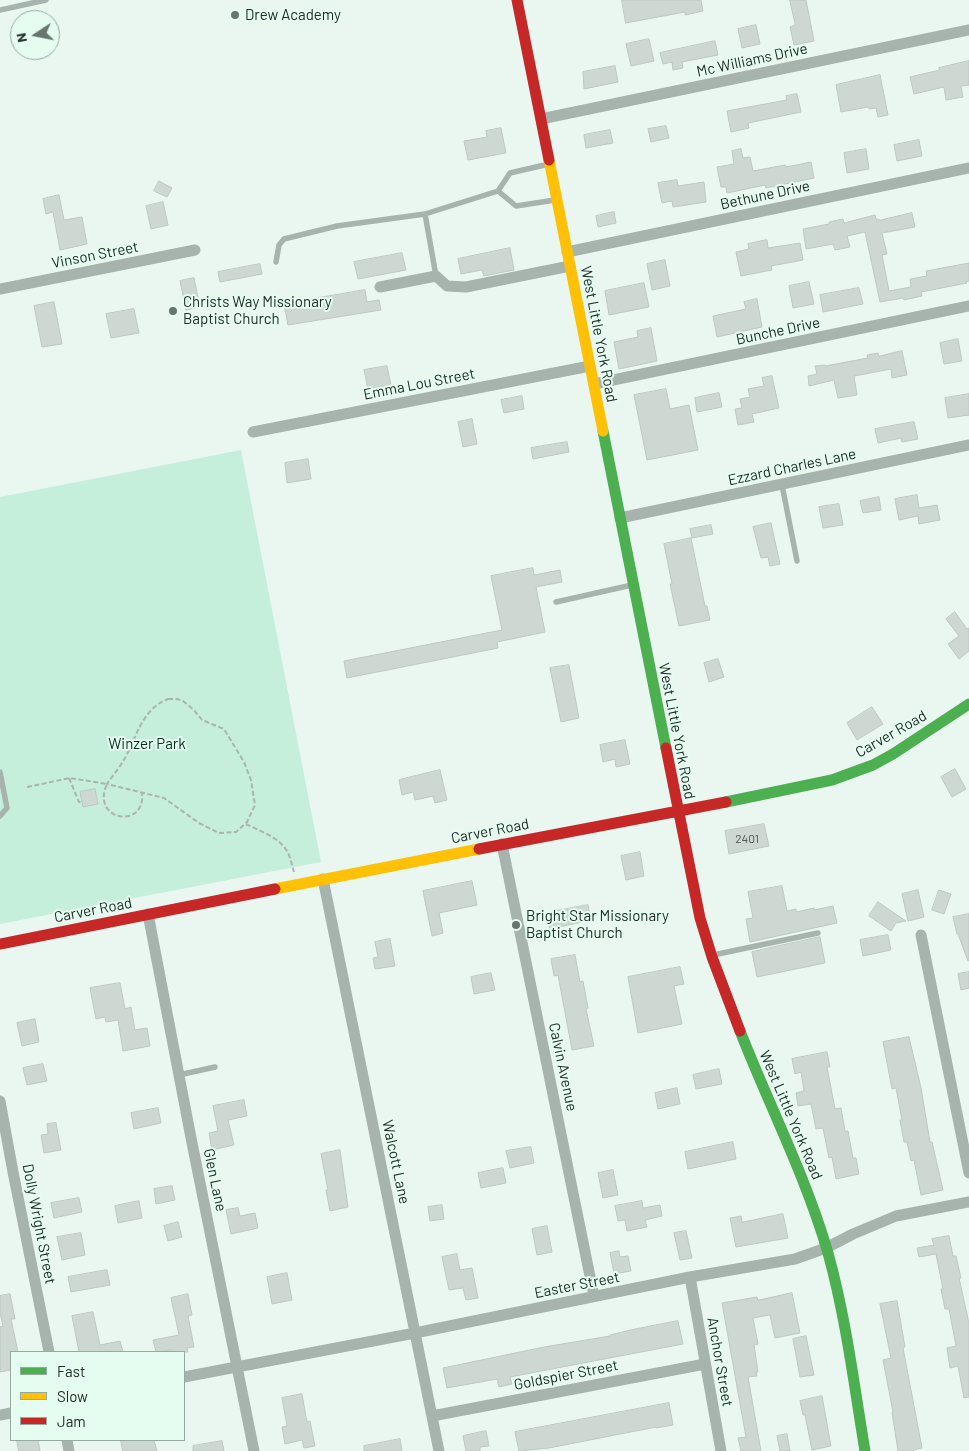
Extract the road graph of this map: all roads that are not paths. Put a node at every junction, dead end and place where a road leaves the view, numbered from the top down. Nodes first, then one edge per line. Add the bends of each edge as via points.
1 (46, 0) edge
2 (517, 0) edge
3 (0, 10) edge
4 (969, 30) edge
5 (541, 118) junction
6 (550, 164) junction
7 (969, 168) edge
8 (498, 191) junction
9 (557, 200) junction
10 (425, 214) junction
11 (195, 250) dead end
12 (567, 252) junction
13 (276, 262) dead end
14 (570, 266) junction
15 (436, 276) junction
16 (380, 287) dead end
17 (0, 289) edge
18 (969, 306) edge
19 (590, 366) junction
20 (594, 384) junction
21 (253, 432) dead end
22 (969, 445) edge
23 (782, 485) junction
24 (620, 518) junction
25 (797, 562) dead end
26 (633, 585) junction
27 (556, 602) dead end
28 (969, 704) edge
29 (0, 772) edge
30 (678, 812) junction
31 (0, 816) edge
32 (502, 844) junction
33 (322, 879) junction
34 (148, 914) junction
35 (818, 933) dead end
36 (921, 936) dead end
37 (0, 944) edge
38 (710, 955) junction
39 (215, 1067) dead end
40 (179, 1075) junction
41 (0, 1101) edge
42 (969, 1172) edge
43 (969, 1202) edge
44 (826, 1248) junction
45 (690, 1277) junction
46 (594, 1296) junction
47 (415, 1333) junction
48 (49, 1351) edge
49 (706, 1364) junction
50 (238, 1366) junction
51 (185, 1377) edge
52 (432, 1416) junction
53 (254, 1451) edge
54 (440, 1451) edge
55 (721, 1451) edge
56 (865, 1451) edge

1 - 3 lane
2 - 5 street, West Little York Road
4 - 5 street, Mc Williams Drive
5 - 6 street, West Little York Road
6 - 8 lane via 510,173
6 - 9 street, West Little York Road
7 - 12 street, Bethune Drive
8 - 9 lane via 516,206
8 - 10 lane
9 - 12 street, West Little York Road
10 - 13 lane via 337,226 284,239 279,244
10 - 15 lane
11 - 17 street, Vinson Street
12 - 14 street, West Little York Road
14 - 15 street via 466,287 447,286
14 - 19 street, West Little York Road
15 - 16 street
18 - 20 street, Bunche Drive
19 - 20 street, West Little York Road
19 - 21 street, Emma Lou Street
20 - 24 street, West Little York Road
22 - 23 street, Ezzard Charles Lane
23 - 24 street, Ezzard Charles Lane
23 - 25 lane
24 - 26 street, West Little York Road
26 - 27 lane
26 - 30 street, West Little York Road
28 - 30 street, Carver Road via 893,754 853,773
29 - 31 lane via 7,808
30 - 32 street, Carver Road
30 - 38 street, West Little York Road
32 - 33 street, Carver Road
32 - 46 street, Calvin Avenue
33 - 34 street, Carver Road
33 - 47 street, Walcott Lane
34 - 37 street, Carver Road
34 - 40 street, Glen Lane
35 - 38 lane
36 - 42 street
38 - 44 street, West Little York Road
39 - 40 lane
40 - 50 street, Glen Lane
41 - 48 street, Dolly Wright Street
43 - 44 street, Easter Street via 896,1216
44 - 45 street, Easter Street via 795,1260
44 - 56 street, West Little York Road via 841,1310
45 - 46 street, Easter Street
45 - 49 street, Anchor Street
46 - 47 street, Easter Street
47 - 50 street, Easter Street
47 - 52 street, Walcott Lane
49 - 52 street, Goldspier Street
49 - 55 street, Anchor Street
50 - 51 street, Easter Street
50 - 53 street, Glen Lane
52 - 54 street, Walcott Lane

